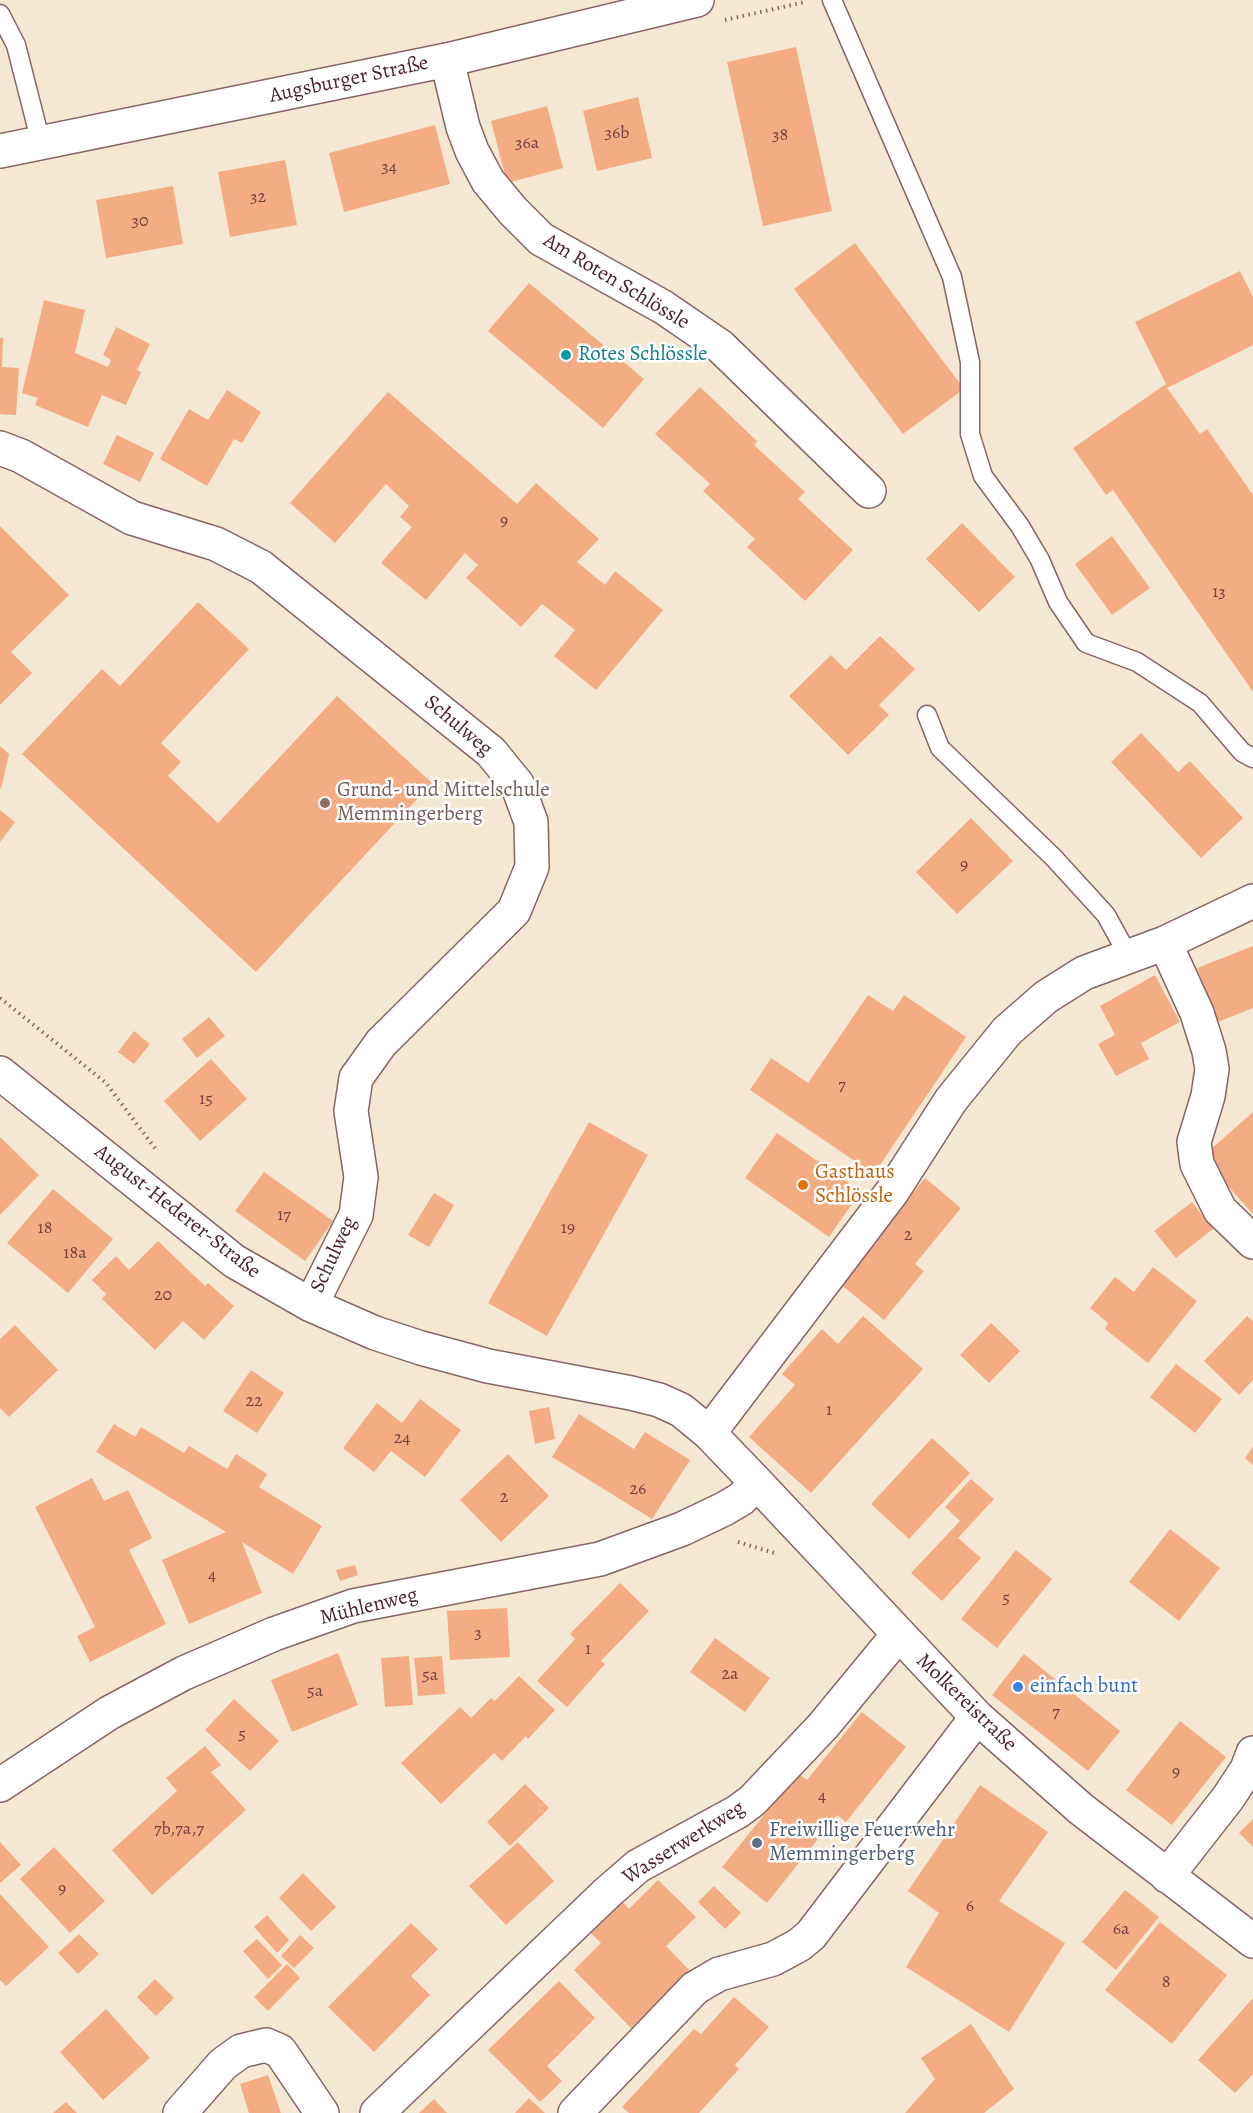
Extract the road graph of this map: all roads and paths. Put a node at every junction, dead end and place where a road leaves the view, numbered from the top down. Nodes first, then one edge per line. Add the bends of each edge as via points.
1 (697, 0) edge
2 (832, 0) edge
3 (0, 14) edge
4 (447, 60) junction
5 (40, 143) junction
6 (0, 151) edge
7 (0, 448) edge
8 (869, 491) dead end
9 (927, 715) dead end
10 (1253, 758) edge
11 (1253, 901) edge
12 (1165, 943) junction
13 (1128, 955) junction
14 (0, 998) edge
15 (0, 1073) edge
16 (159, 1154) dead end
17 (1253, 1242) edge
18 (311, 1305) junction
19 (709, 1433) junction
20 (757, 1483) junction
21 (898, 1635) junction
22 (977, 1717) junction
23 (1253, 1753) edge
24 (0, 1785) edge
25 (1167, 1876) junction
26 (1253, 1941) edge
27 (180, 2113) edge
28 (322, 2113) edge
29 (377, 2113) edge
30 (574, 2113) edge

1 - 4 street, Augsburger Straße
2 - 10 lane via 952,277 970,362 970,434 983,476 1020,526 1058,602 1086,643 1137,662 1200,703 1242,752
3 - 5 lane via 16,45
4 - 5 street, Augsburger Straße
4 - 8 street, Am Roten Schlössle via 472,151 488,181 513,212 541,239 663,307 720,346
5 - 6 street, Augsburger Straße
7 - 18 street, Schulweg via 132,518 216,544 261,567 491,752 517,784 531,822 532,867 514,911 381,1044 357,1078 351,1112 360,1177 356,1215
9 - 13 lane via 940,748 1077,882 1106,915
11 - 12 street
12 - 13 street
12 - 17 street via 1197,1012 1212,1069 1194,1142 1197,1164 1220,1209
13 - 19 street via 1084,973 1046,997 1007,1031 951,1100 878,1211
14 - 16 path via 106,1083
15 - 18 street, August-Hederer-Straße via 234,1261
18 - 19 street, August-Hederer-Straße via 432,1351 659,1400 681,1410
19 - 20 street, Molkereistraße
20 - 21 street, Molkereistraße
20 - 24 street, Mühlenweg via 741,1499 714,1514 600,1558 352,1606 274,1634 184,1673 109,1713
21 - 22 street, Molkereistraße
21 - 29 street, Wasserwerkweg via 823,1725 752,1801 638,1866
22 - 25 street, Molkereistraße via 1081,1809
22 - 30 street via 811,1935 773,1959 719,1974 695,1988
23 - 25 street via 1228,1797
25 - 26 street, Molkereistraße
27 - 28 street via 223,2064 241,2051 266,2045 280,2051

